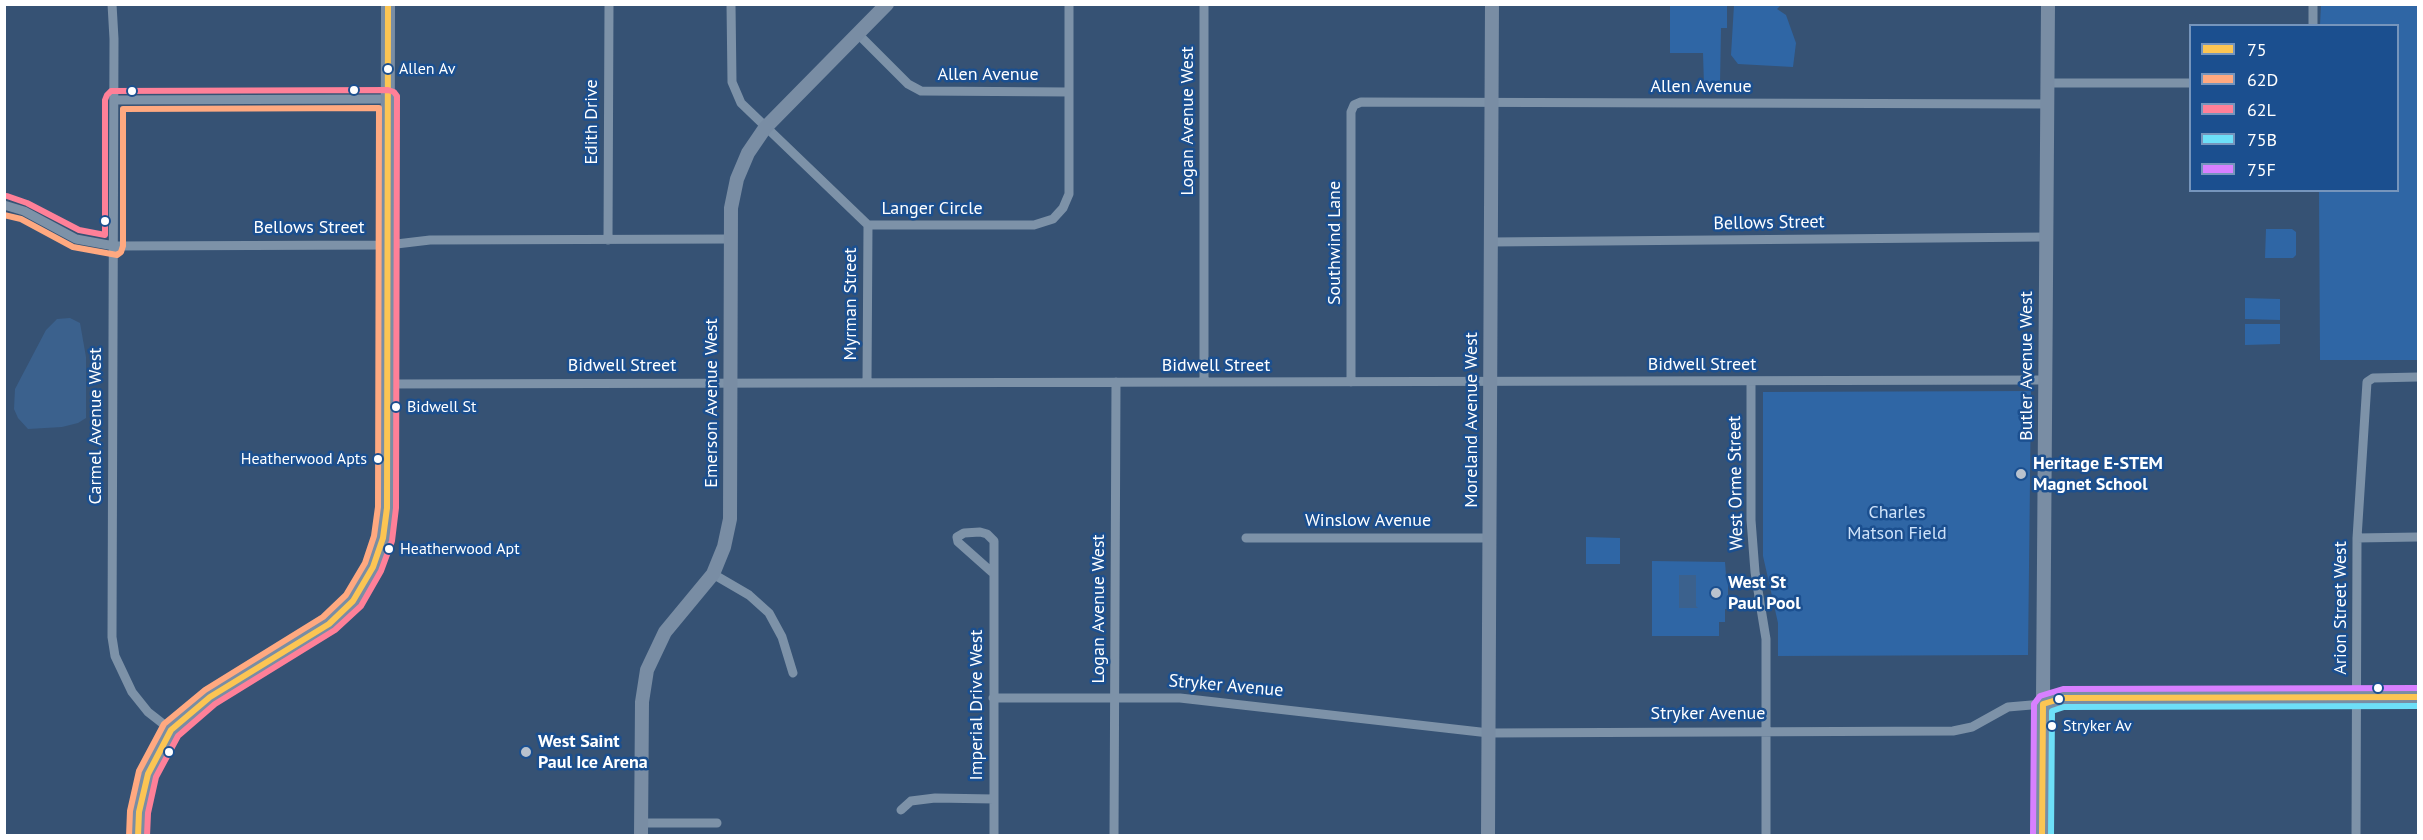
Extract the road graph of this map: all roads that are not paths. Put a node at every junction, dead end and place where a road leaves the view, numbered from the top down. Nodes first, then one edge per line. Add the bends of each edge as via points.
1 (112, 4) edge
2 (388, 4) edge
3 (609, 4) edge
4 (731, 4) edge
5 (887, 4) edge
6 (1069, 4) edge
7 (1204, 4) edge
8 (1492, 4) edge
9 (2048, 4) edge
10 (2313, 4) edge
11 (2313, 24) edge
12 (858, 34) junction
13 (2048, 83) junction
14 (2189, 83) edge
15 (1069, 92) junction
16 (388, 99) junction
17 (114, 100) junction
18 (1492, 103) junction
19 (2048, 104) junction
20 (1354, 105) joint
21 (765, 128) junction
22 (4, 205) edge
23 (868, 225) junction
24 (2046, 237) junction
25 (731, 239) junction
26 (608, 240) junction
27 (1491, 242) junction
28 (388, 245) junction
29 (114, 246) junction
30 (2418, 378) edge
31 (2045, 380) junction
32 (731, 382) junction
33 (867, 382) junction
34 (1116, 382) junction
35 (1204, 382) junction
36 (1351, 382) junction
37 (1491, 382) junction
38 (1751, 382) junction
39 (387, 384) junction
40 (2418, 537) edge
41 (1246, 538) dead end
42 (1490, 538) junction
43 (2357, 538) junction
44 (713, 574) junction
45 (994, 574) junction
46 (793, 673) dead end
47 (2418, 697) edge
48 (993, 698) junction
49 (1115, 698) junction
50 (2357, 698) junction
51 (2043, 705) junction
52 (171, 730) junction
53 (1766, 732) junction
54 (1489, 733) junction
55 (994, 799) junction
56 (901, 810) dead end
57 (717, 823) dead end
58 (641, 829) edge
59 (138, 836) edge
60 (994, 836) edge
61 (1114, 836) edge
62 (1488, 836) edge
63 (1766, 836) edge
64 (2042, 836) edge
65 (2356, 836) edge

1 - 17 street, Carmel Avenue West
2 - 16 street
3 - 26 street, Edith Drive
4 - 21 street, Langer Circle via 732,82 741,103
5 - 12 street, Emerson Avenue West
6 - 15 street, Langer Circle
7 - 35 street, Logan Avenue West
8 - 18 street, Moreland Avenue West
9 - 13 street, Butler Avenue West
10 - 11 street
12 - 15 street, Allen Avenue via 921,91
12 - 21 street, Emerson Avenue West
13 - 14 street
13 - 19 street, Butler Avenue West
15 - 23 street, Langer Circle via 1068,195 1053,219 1034,225
16 - 17 street
16 - 28 street
17 - 29 street, Carmel Avenue West
18 - 19 street, Allen Avenue
18 - 20 street, Allen Avenue
18 - 27 street, Moreland Avenue West
19 - 24 street, Butler Avenue West
20 - 36 street, Southwind Lane
21 - 23 street, Langer Circle
21 - 25 street, Emerson Avenue West via 748,153 737,180 731,208
22 - 29 street, Bellows Street via 24,211 76,239
23 - 33 street, Myrman Street
24 - 27 street, Bellows Street
24 - 31 street, Butler Avenue West
25 - 26 street, Bellows Street
25 - 32 street, Emerson Avenue West
26 - 28 street, Bellows Street via 430,240
27 - 37 street, Moreland Avenue West
28 - 29 street, Bellows Street
28 - 39 street
29 - 52 street, Carmel Avenue West via 111,637 118,664 132,692 148,712
30 - 43 street, Arion Street West via 2373,378 2367,382
31 - 38 street, Bidwell Street
31 - 51 street, Butler Avenue West
32 - 33 street, Bidwell Street
32 - 39 street, Bidwell Street
32 - 44 street, Emerson Avenue West via 730,519
33 - 34 street, Bidwell Street
34 - 35 street, Bidwell Street
34 - 49 street, Logan Avenue West
35 - 36 street, Bidwell Street
36 - 37 street, Bidwell Street
37 - 38 street, Bidwell Street
37 - 42 street, Moreland Avenue West
38 - 53 street, West Orme Street via 1751,520 1766,639
39 - 52 street via 384,535 373,567 354,601 320,631 210,697
40 - 43 street
41 - 42 street, Winslow Avenue
42 - 54 street, Moreland Avenue West
43 - 50 street, Arion Street West
44 - 46 street via 749,595 768,613 782,637
44 - 58 street, Emerson Avenue West via 665,632 647,670 642,702
45 - 45 street, Imperial Drive West via 994,541 987,534 964,533 957,537
45 - 48 street, Imperial Drive West
47 - 50 street, Stryker Avenue
48 - 49 street, Stryker Avenue
48 - 55 street, Imperial Drive West
49 - 54 street, Stryker Avenue via 1180,698
49 - 61 street, Logan Avenue West
50 - 51 street, Stryker Avenue via 2063,698
50 - 65 street, Arion Street West
51 - 53 street, Stryker Avenue via 2008,707 1972,727 1953,731
51 - 64 street, Butler Avenue West
52 - 59 street via 148,774
53 - 54 street, Stryker Avenue
53 - 63 street, West Orme Street
54 - 62 street, Moreland Avenue West
55 - 56 street via 935,798 911,801
55 - 60 street, Imperial Drive West
57 - 58 street

